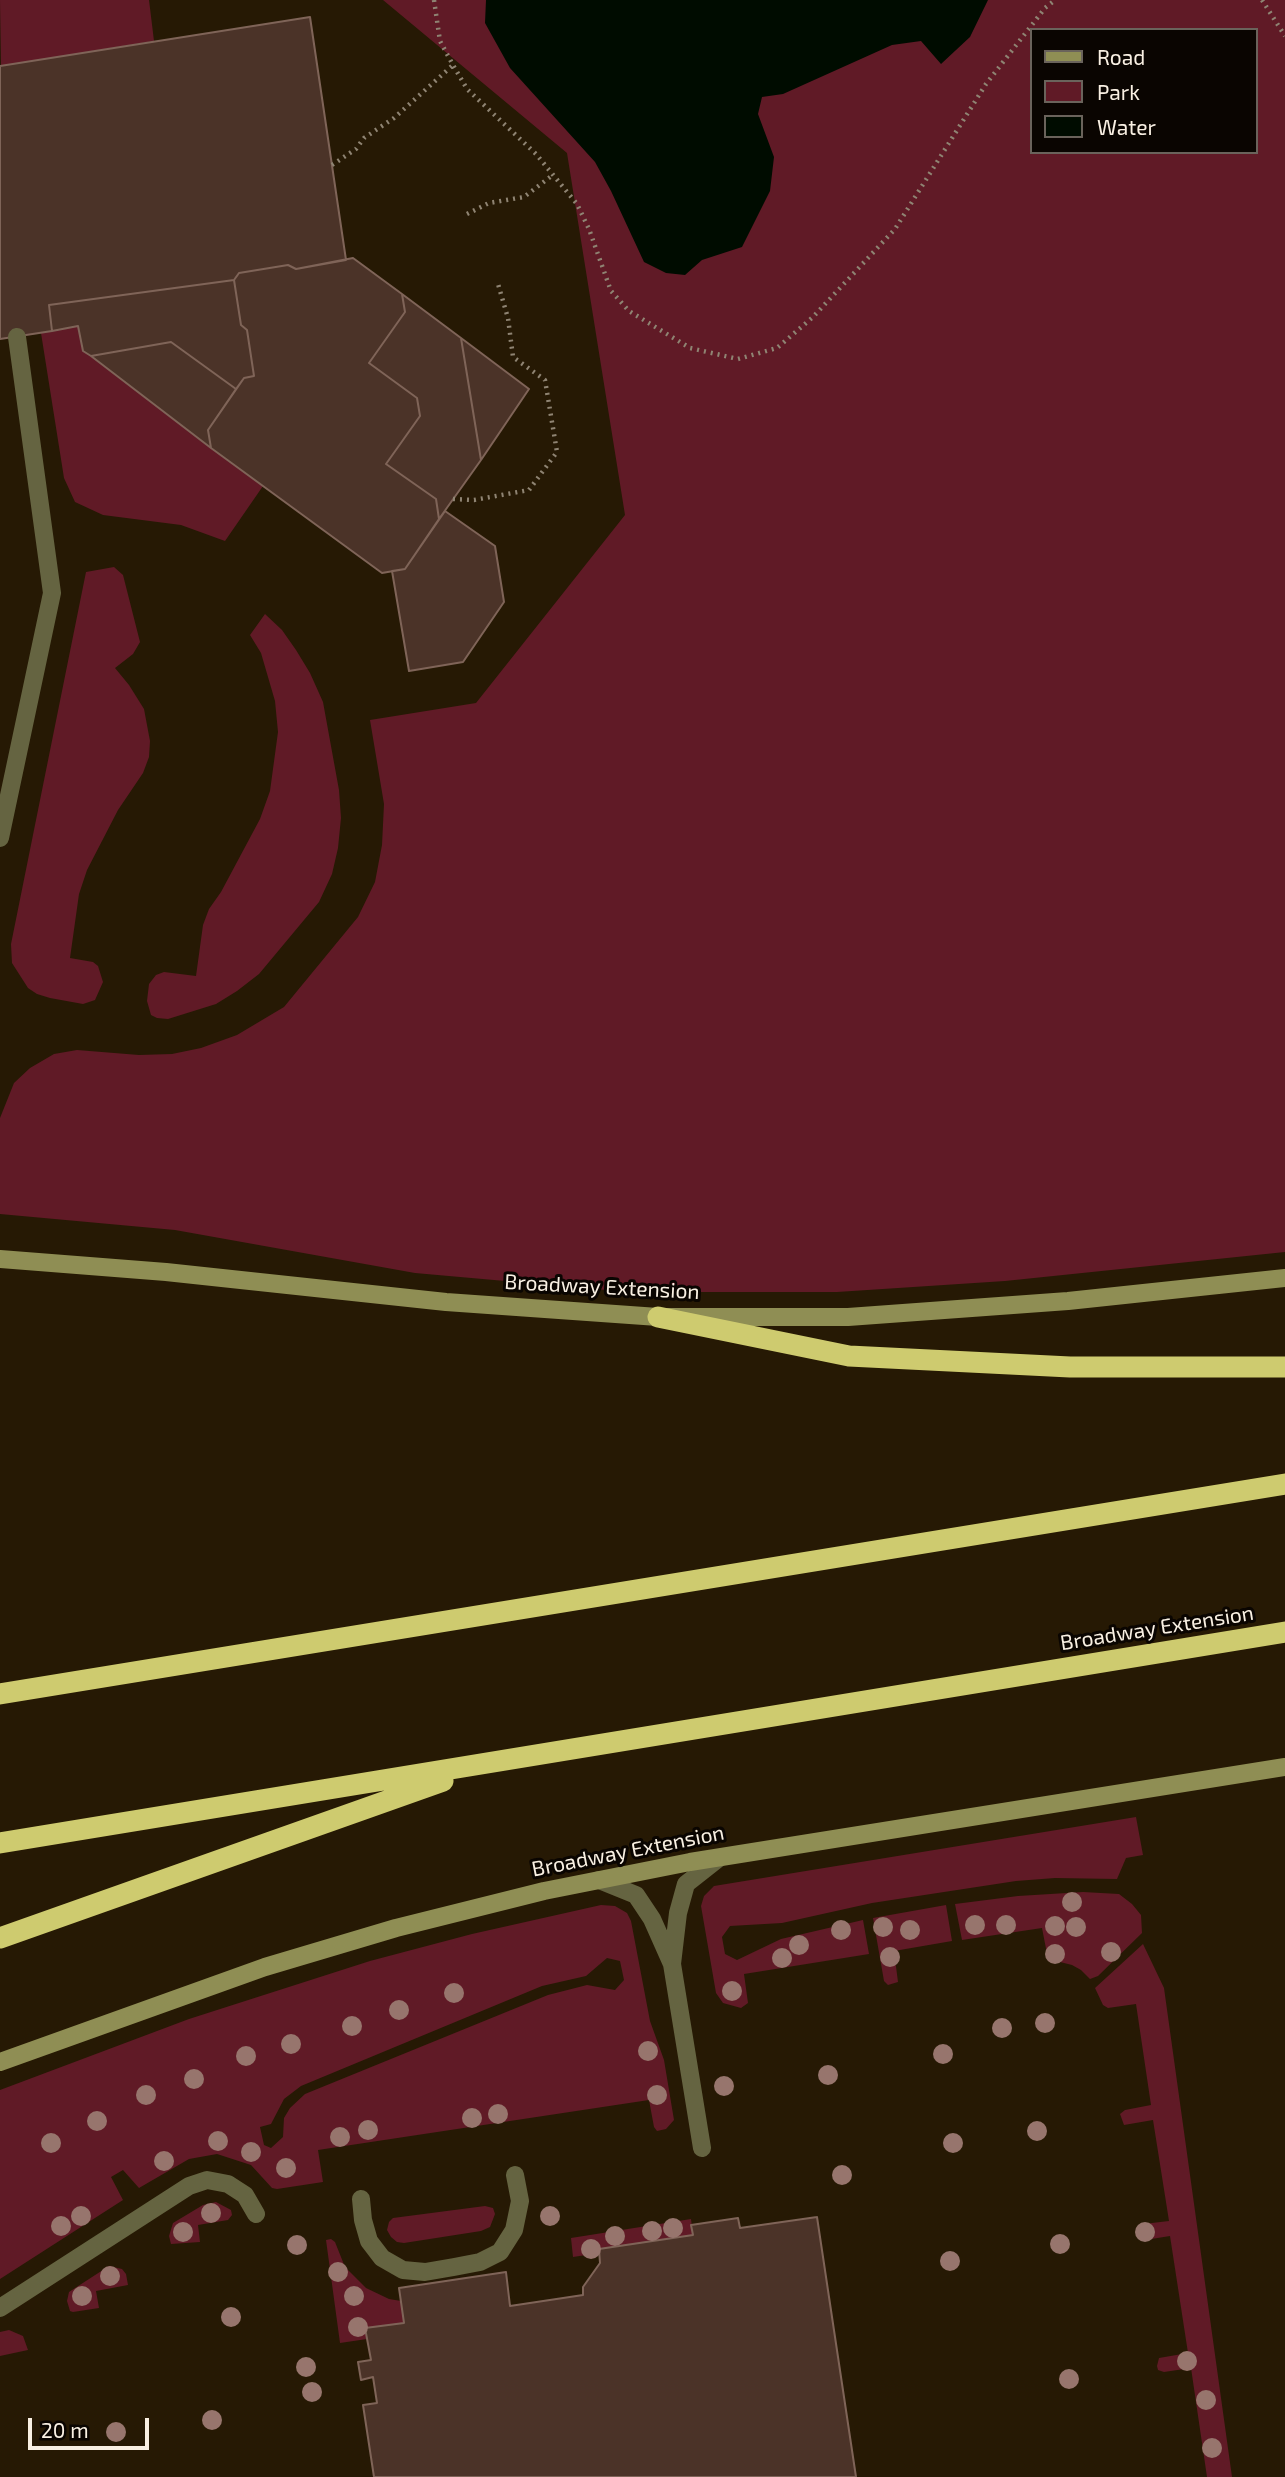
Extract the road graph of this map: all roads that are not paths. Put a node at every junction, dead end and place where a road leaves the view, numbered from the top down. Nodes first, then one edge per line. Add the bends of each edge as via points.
1 (17, 337) dead end
2 (0, 838) edge
3 (0, 1259) edge
4 (1285, 1278) edge
5 (658, 1317) junction
6 (1285, 1367) edge
7 (1285, 1484) edge
8 (1285, 1632) edge
9 (0, 1694) edge
10 (494, 1763) junction
11 (1285, 1766) edge
12 (0, 1843) edge
13 (719, 1858) junction
14 (598, 1880) junction
15 (0, 1938) edge
16 (673, 1964) junction
17 (0, 2062) edge
18 (702, 2148) dead end
19 (516, 2175) dead end
20 (361, 2199) dead end
21 (256, 2214) dead end
22 (0, 2308) edge

1 - 2 lane via 52,593
3 - 5 main road, Broadway Extension via 446,1302
4 - 5 main road, Broadway Extension via 1068,1301 848,1317
5 - 6 highway via 849,1356 1070,1367
7 - 9 highway
8 - 10 highway, Broadway Extension
10 - 12 highway, Broadway Extension
10 - 15 highway
11 - 13 main road, Broadway Extension
13 - 14 main road, Broadway Extension
13 - 16 lane via 686,1884
14 - 16 lane via 636,1895
14 - 17 main road, Broadway Extension via 396,1928 278,1963
16 - 18 lane
19 - 20 lane via 520,2201 514,2230 500,2252 480,2262 425,2272 403,2270 382,2258 369,2241
21 - 22 lane via 245,2195 228,2184 208,2180 189,2186

